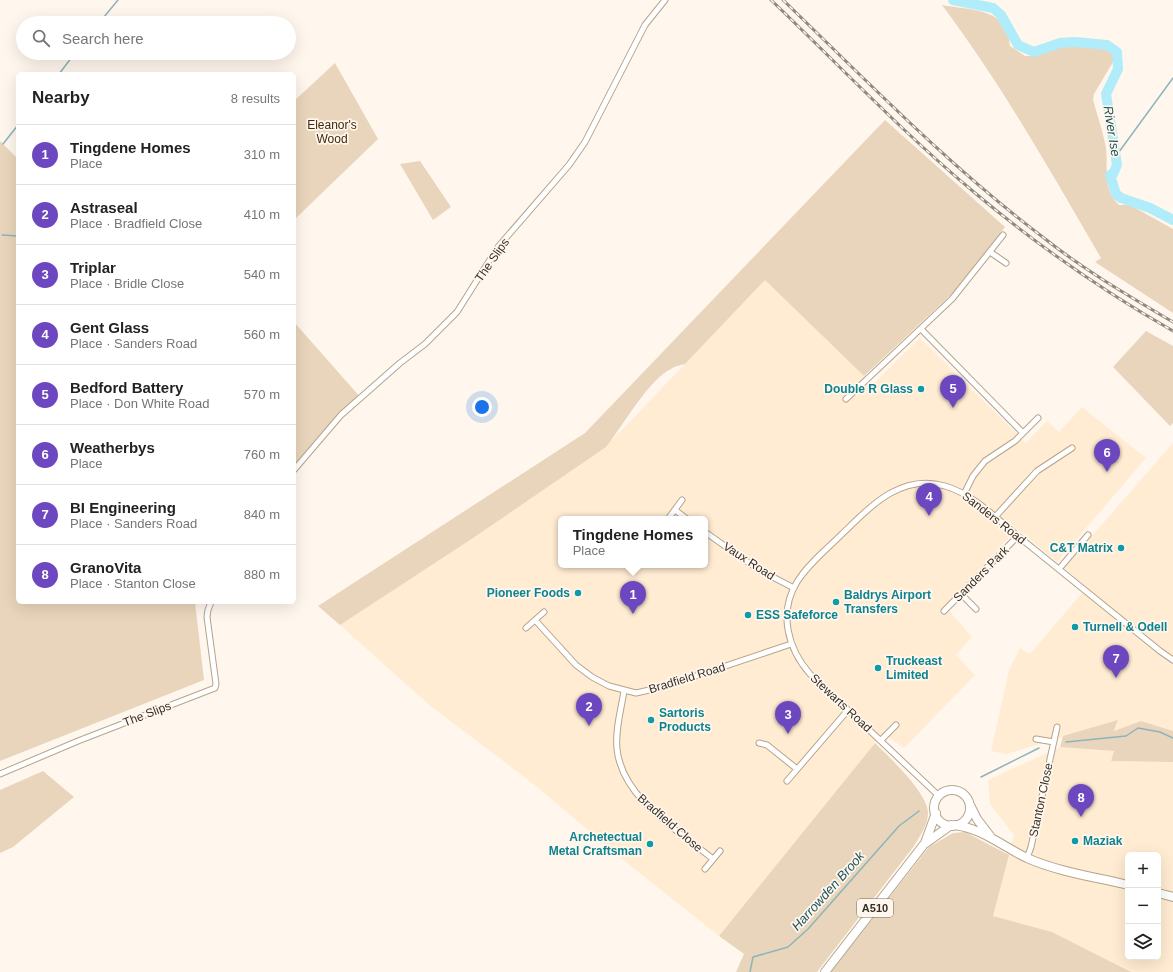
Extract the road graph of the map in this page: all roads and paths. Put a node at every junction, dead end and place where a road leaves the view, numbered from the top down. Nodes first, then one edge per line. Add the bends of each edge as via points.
1 (665, 0) edge
2 (1003, 235) dead end
3 (990, 252) junction
4 (1006, 263) dead end
5 (921, 329) junction
6 (846, 399) dead end
7 (1038, 418) dead end
8 (1023, 433) junction
9 (1072, 448) dead end
10 (296, 468) edge
11 (964, 494) junction
12 (682, 500) dead end
13 (675, 510) junction
14 (670, 516) edge
15 (683, 516) edge
16 (994, 517) junction
17 (708, 534) edge
18 (1018, 536) junction
19 (1088, 536) dead end
20 (1059, 569) junction
21 (794, 588) junction
22 (961, 594) junction
23 (210, 604) edge
24 (976, 609) dead end
25 (944, 611) dead end
26 (544, 612) dead end
27 (535, 620) junction
28 (526, 628) dead end
29 (791, 644) junction
30 (1173, 660) edge
31 (624, 691) junction
32 (848, 710) junction
33 (896, 725) dead end
34 (1057, 727) dead end
35 (1036, 739) dead end
36 (881, 740) junction
37 (1054, 742) junction
38 (760, 743) dead end
39 (797, 769) junction
40 (0, 774) edge
41 (787, 781) dead end
42 (939, 796) junction
43 (970, 805) junction
44 (936, 813) junction
45 (953, 825) junction
46 (991, 836) junction
47 (925, 843) junction
48 (720, 851) dead end
49 (1027, 858) junction
50 (712, 860) junction
51 (705, 869) dead end
52 (1125, 884) edge
53 (1161, 894) edge
54 (1173, 897) edge
55 (825, 972) edge

1 - 10 street, The Slips via 645,25 581,148 498,246 457,312 425,344 400,362 341,415
2 - 3 street
3 - 4 street
3 - 5 street via 962,289
5 - 6 street
5 - 8 street
7 - 8 street
8 - 11 street via 985,461
9 - 16 street via 1037,471
11 - 16 street, Sanders Road
11 - 21 street, Sanders Road via 945,485 928,483 909,484 890,492 873,504 818,558
12 - 13 street
13 - 14 street
13 - 15 street
16 - 18 street, Sanders Road
17 - 21 street, Vaux Road via 759,570
18 - 20 street, Sanders Road
18 - 22 street, Sanders Park
19 - 20 street
20 - 30 street, Sanders Road
21 - 29 street, Stewarts Road via 787,617
22 - 24 street
22 - 25 street, Sanders Park
23 - 40 street, The Slips via 207,617 216,684 214,688
26 - 27 street
27 - 28 street
27 - 31 street, Bradfield Road via 585,672 609,686
29 - 31 street, Bradfield Road via 663,687 636,693
29 - 32 street, Stewarts Road via 802,666
31 - 50 street, Bradfield Close via 617,747 626,781 643,802
32 - 36 street, Stewarts Road
32 - 39 street
33 - 36 street
34 - 37 street, Stanton Close
35 - 37 street
36 - 42 street, Stewarts Road
37 - 49 street, Stanton Close
38 - 39 street via 767,745
39 - 41 street
42 - 43 main road via 950,790 957,791 963,794
42 - 44 main road via 935,804
43 - 45 main road via 967,818
43 - 46 main road via 977,820
44 - 45 main road via 942,822
44 - 47 main road, A510
45 - 46 main road
45 - 47 main road, A510
46 - 49 main road
47 - 55 main road, A510
48 - 50 street, Bradfield Close
49 - 52 main road via 1045,865
50 - 51 street, Bradfield Close
53 - 54 main road

